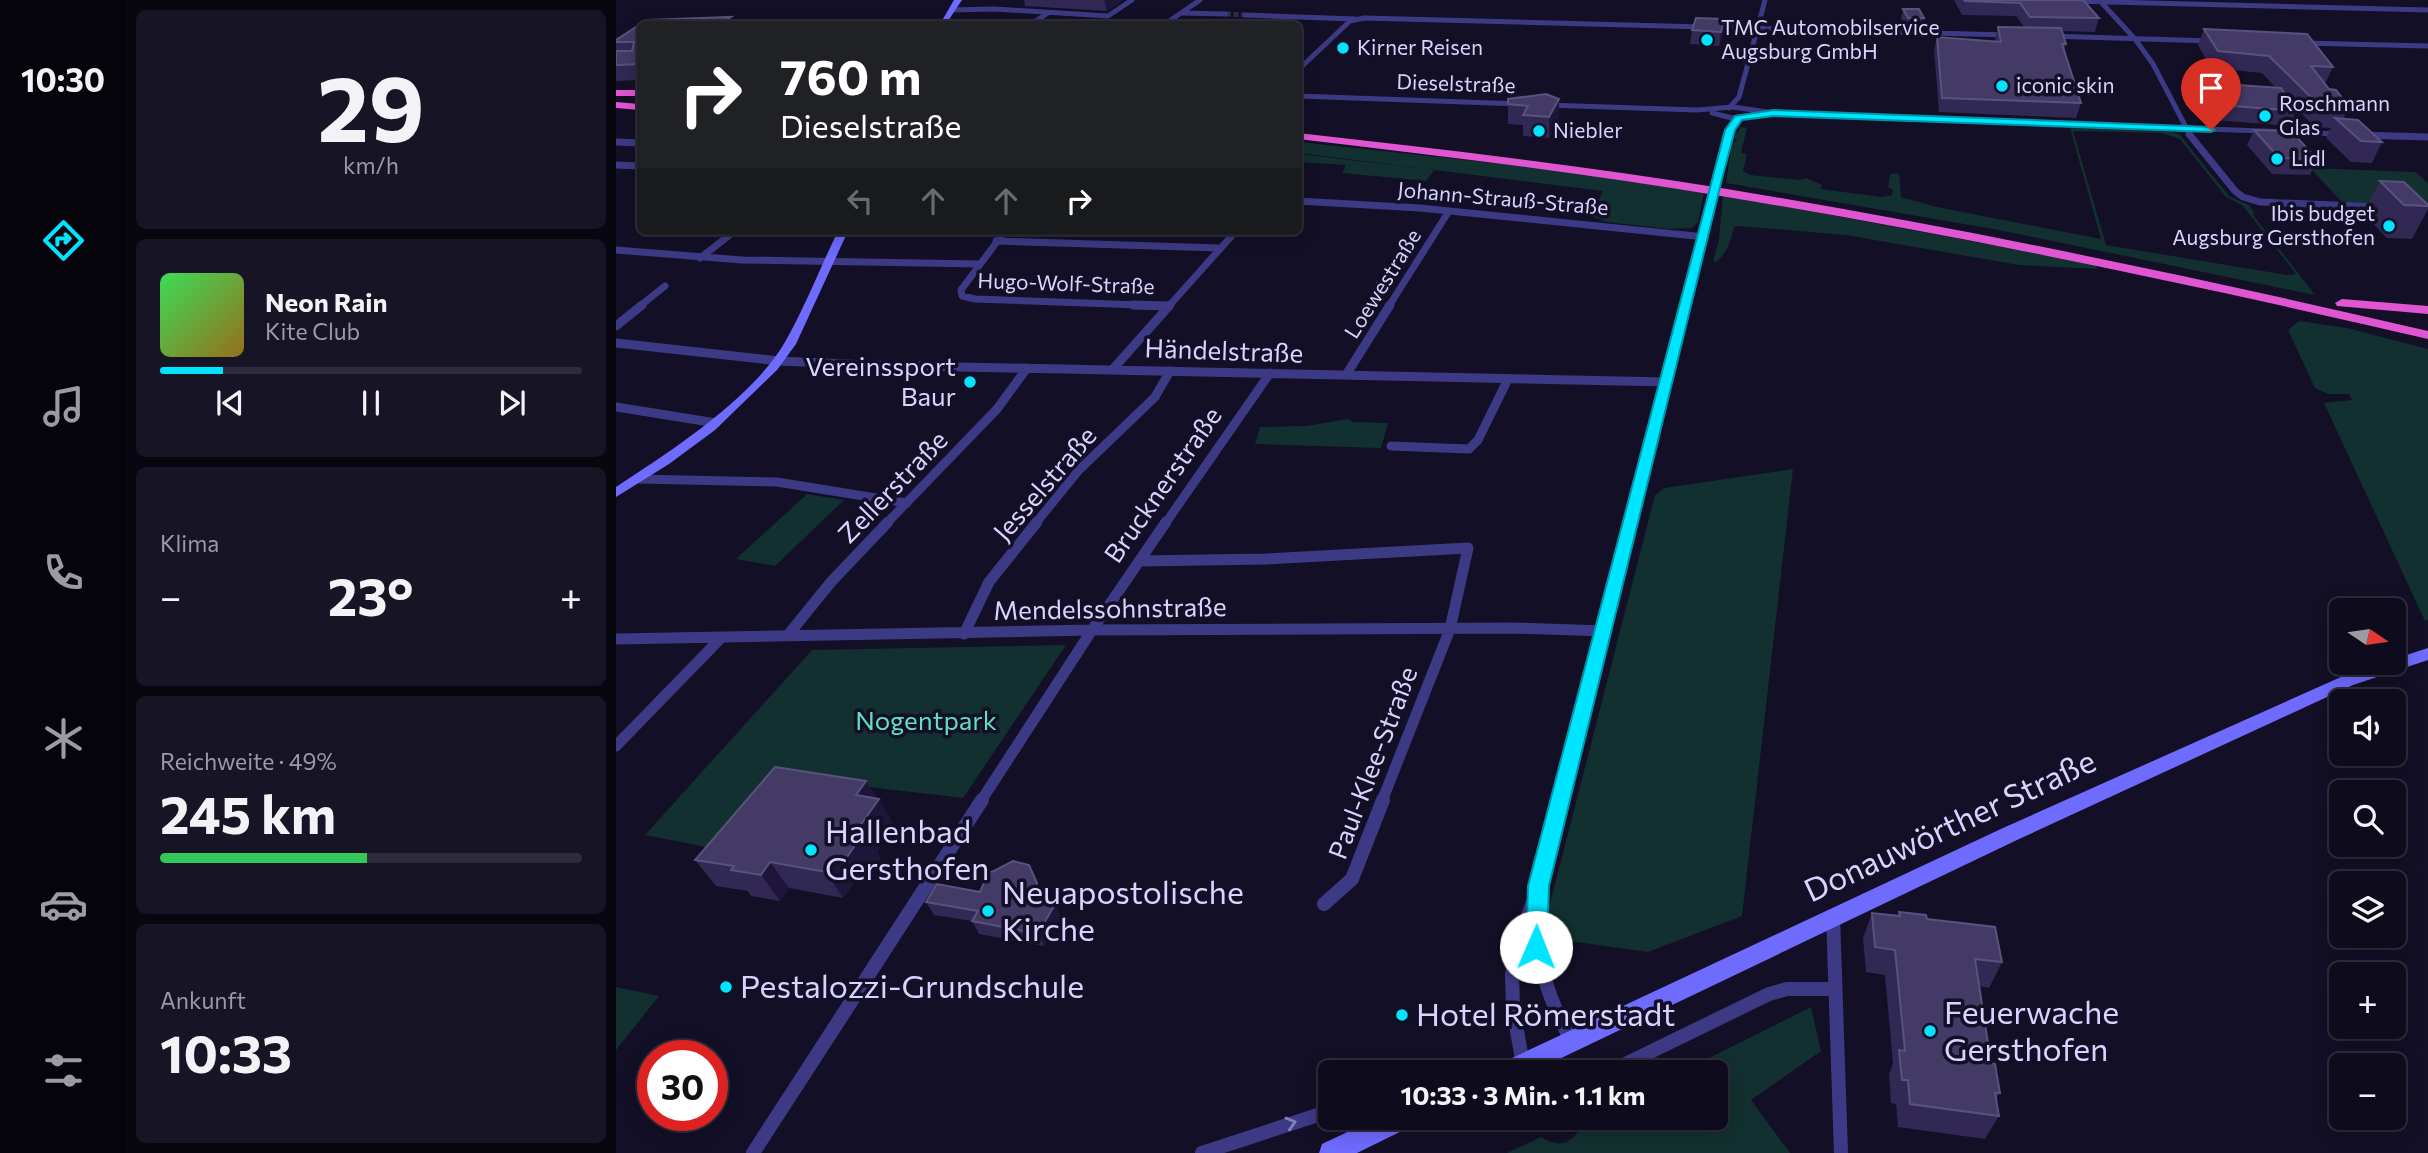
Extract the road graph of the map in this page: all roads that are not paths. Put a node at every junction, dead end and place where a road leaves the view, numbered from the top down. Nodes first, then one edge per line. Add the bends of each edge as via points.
1 (958, 0) edge
2 (1132, 0) edge
3 (1200, 0) edge
4 (1765, 0) edge
5 (2059, 1) edge
6 (2101, 2) junction
7 (951, 10) junction
8 (2428, 10) edge
9 (1038, 11) junction
10 (1182, 13) junction
11 (1226, 14) tunnel mouth
12 (1245, 15) tunnel mouth
13 (1355, 19) junction
14 (945, 21) edge
15 (1036, 21) edge
16 (1170, 21) edge
17 (1757, 29) junction
18 (2015, 36) edge
19 (2040, 36) edge
20 (2135, 39) junction
21 (2226, 41) edge
22 (2295, 43) edge
23 (2428, 46) edge
24 (1302, 66) edge
25 (1302, 96) edge
26 (1739, 97) junction
27 (616, 99) edge
28 (637, 100) edge
29 (1530, 104) edge
30 (1542, 105) edge
31 (1729, 107) junction
32 (1745, 112) junction
33 (1722, 114) junction
34 (1739, 118) junction
35 (2185, 129) junction
36 (1730, 130) junction
37 (1302, 131) edge
38 (2346, 134) edge
39 (2356, 135) edge
40 (1302, 136) edge
41 (2428, 137) edge
42 (616, 142) edge
43 (637, 143) edge
44 (616, 165) edge
45 (637, 166) edge
46 (1302, 201) edge
47 (2394, 208) edge
48 (1449, 211) junction
49 (730, 235) edge
50 (841, 235) edge
51 (1002, 235) edge
52 (1232, 235) edge
53 (1704, 237) junction
54 (996, 242) junction
55 (1220, 248) junction
56 (616, 250) edge
57 (700, 258) junction
58 (828, 260) junction
59 (979, 264) junction
60 (665, 286) dead end
61 (2306, 299) junction
62 (1168, 306) junction
63 (2428, 310) edge
64 (616, 326) edge
65 (2428, 326) edge
66 (2428, 335) edge
67 (616, 342) edge
68 (779, 361) junction
69 (1027, 368) junction
70 (1113, 369) junction
71 (1170, 371) junction
72 (1270, 373) junction
73 (1346, 375) junction
74 (1507, 379) junction
75 (1668, 382) junction
76 (616, 407) edge
77 (716, 423) junction
78 (1391, 446) dead end
79 (638, 478) junction
80 (616, 493) edge
81 (907, 503) junction
82 (1141, 561) junction
83 (1450, 629) junction
84 (1092, 630) junction
85 (1604, 631) junction
86 (964, 634) junction
87 (788, 635) junction
88 (721, 638) junction
89 (616, 639) edge
90 (2428, 654) edge
91 (616, 746) edge
92 (1539, 886) junction
93 (1324, 904) dead end
94 (1833, 916) junction
95 (1834, 989) junction
96 (1572, 1042) junction
97 (1525, 1060) edge
98 (1539, 1060) edge
99 (1634, 1060) edge
100 (1318, 1115) edge
101 (1356, 1130) edge
102 (753, 1153) edge
103 (1202, 1153) edge
104 (1331, 1153) edge
105 (1841, 1153) edge

1 - 7 main road
2 - 9 street via 1108,16
3 - 10 street
4 - 17 street
5 - 6 street
6 - 8 street
6 - 20 street
7 - 9 street
7 - 14 main road
9 - 15 street via 1049,13
10 - 11 street
10 - 16 street
12 - 13 street
13 - 17 street
13 - 24 street
17 - 18 street
17 - 26 street
19 - 20 street
20 - 21 street
20 - 35 street via 2154,64
22 - 23 street
25 - 29 street, Dieselstraße
26 - 31 street
26 - 32 street
27 - 28 highway
30 - 33 street, Dieselstraße
31 - 32 street, Dieselstraße
31 - 33 street, Dieselstraße
32 - 34 street, Dieselstraße
32 - 35 street, Dieselstraße
33 - 34 street, Dieselstraße
33 - 36 street
34 - 36 street
35 - 38 street, Dieselstraße
35 - 47 street via 2242,197 2260,202
36 - 53 street, bridge
37 - 61 highway via 1741,188 1985,232
39 - 41 street
40 - 66 highway via 1546,166 1823,209 2129,268
42 - 43 street
44 - 45 street
46 - 48 street, Johann-Strauß-Straße
48 - 53 street, Johann-Strauß-Straße
48 - 73 street, Loewestraße
49 - 57 street
50 - 58 main road
51 - 54 street
52 - 55 street
53 - 75 street
54 - 55 street
54 - 59 street
55 - 62 street
56 - 57 street
57 - 58 street
58 - 59 street
58 - 68 main road
59 - 62 street, Hugo-Wolf-Straße via 962,296
60 - 64 street
61 - 63 highway
61 - 65 highway
62 - 70 street
67 - 68 street, Händelstraße
68 - 69 street, Händelstraße
68 - 77 main road
69 - 70 street, Händelstraße
69 - 81 street, Zellerstraße via 997,409
70 - 71 street, Händelstraße
71 - 72 street, Händelstraße
71 - 86 street, Jesselstraße via 1156,397 1079,470 989,582
72 - 73 street, Händelstraße
72 - 82 street, Brucknerstraße
73 - 74 street, Händelstraße
74 - 75 street, Händelstraße
74 - 78 street via 1479,440 1469,449
75 - 85 street
76 - 77 street
77 - 79 main road
79 - 80 main road
79 - 81 street via 777,482
81 - 87 street, Zellerstraße via 831,582
82 - 83 street, Paul-Klee-Straße via 1468,548
82 - 84 street, Brucknerstraße
83 - 84 street, Mendelssohnstraße
83 - 85 street, Mendelssohnstraße
83 - 93 street, Paul-Klee-Straße via 1352,879
84 - 86 street, Mendelssohnstraße
84 - 102 street, Brucknerstraße
85 - 92 street
86 - 87 street, Mendelssohnstraße
87 - 88 street, Mendelssohnstraße
88 - 89 street, Mendelssohnstraße
88 - 91 street
90 - 94 main road, Donauwörther Straße via 2347,681
92 - 96 street via 1535,935 1539,972
92 - 97 street via 1518,942 1512,976
94 - 95 street
94 - 96 main road, Donauwörther Straße
95 - 99 street via 1787,989 1769,994
95 - 105 street
96 - 98 main road, Donauwörther Straße
103 -> 100 street
101 - 104 main road

